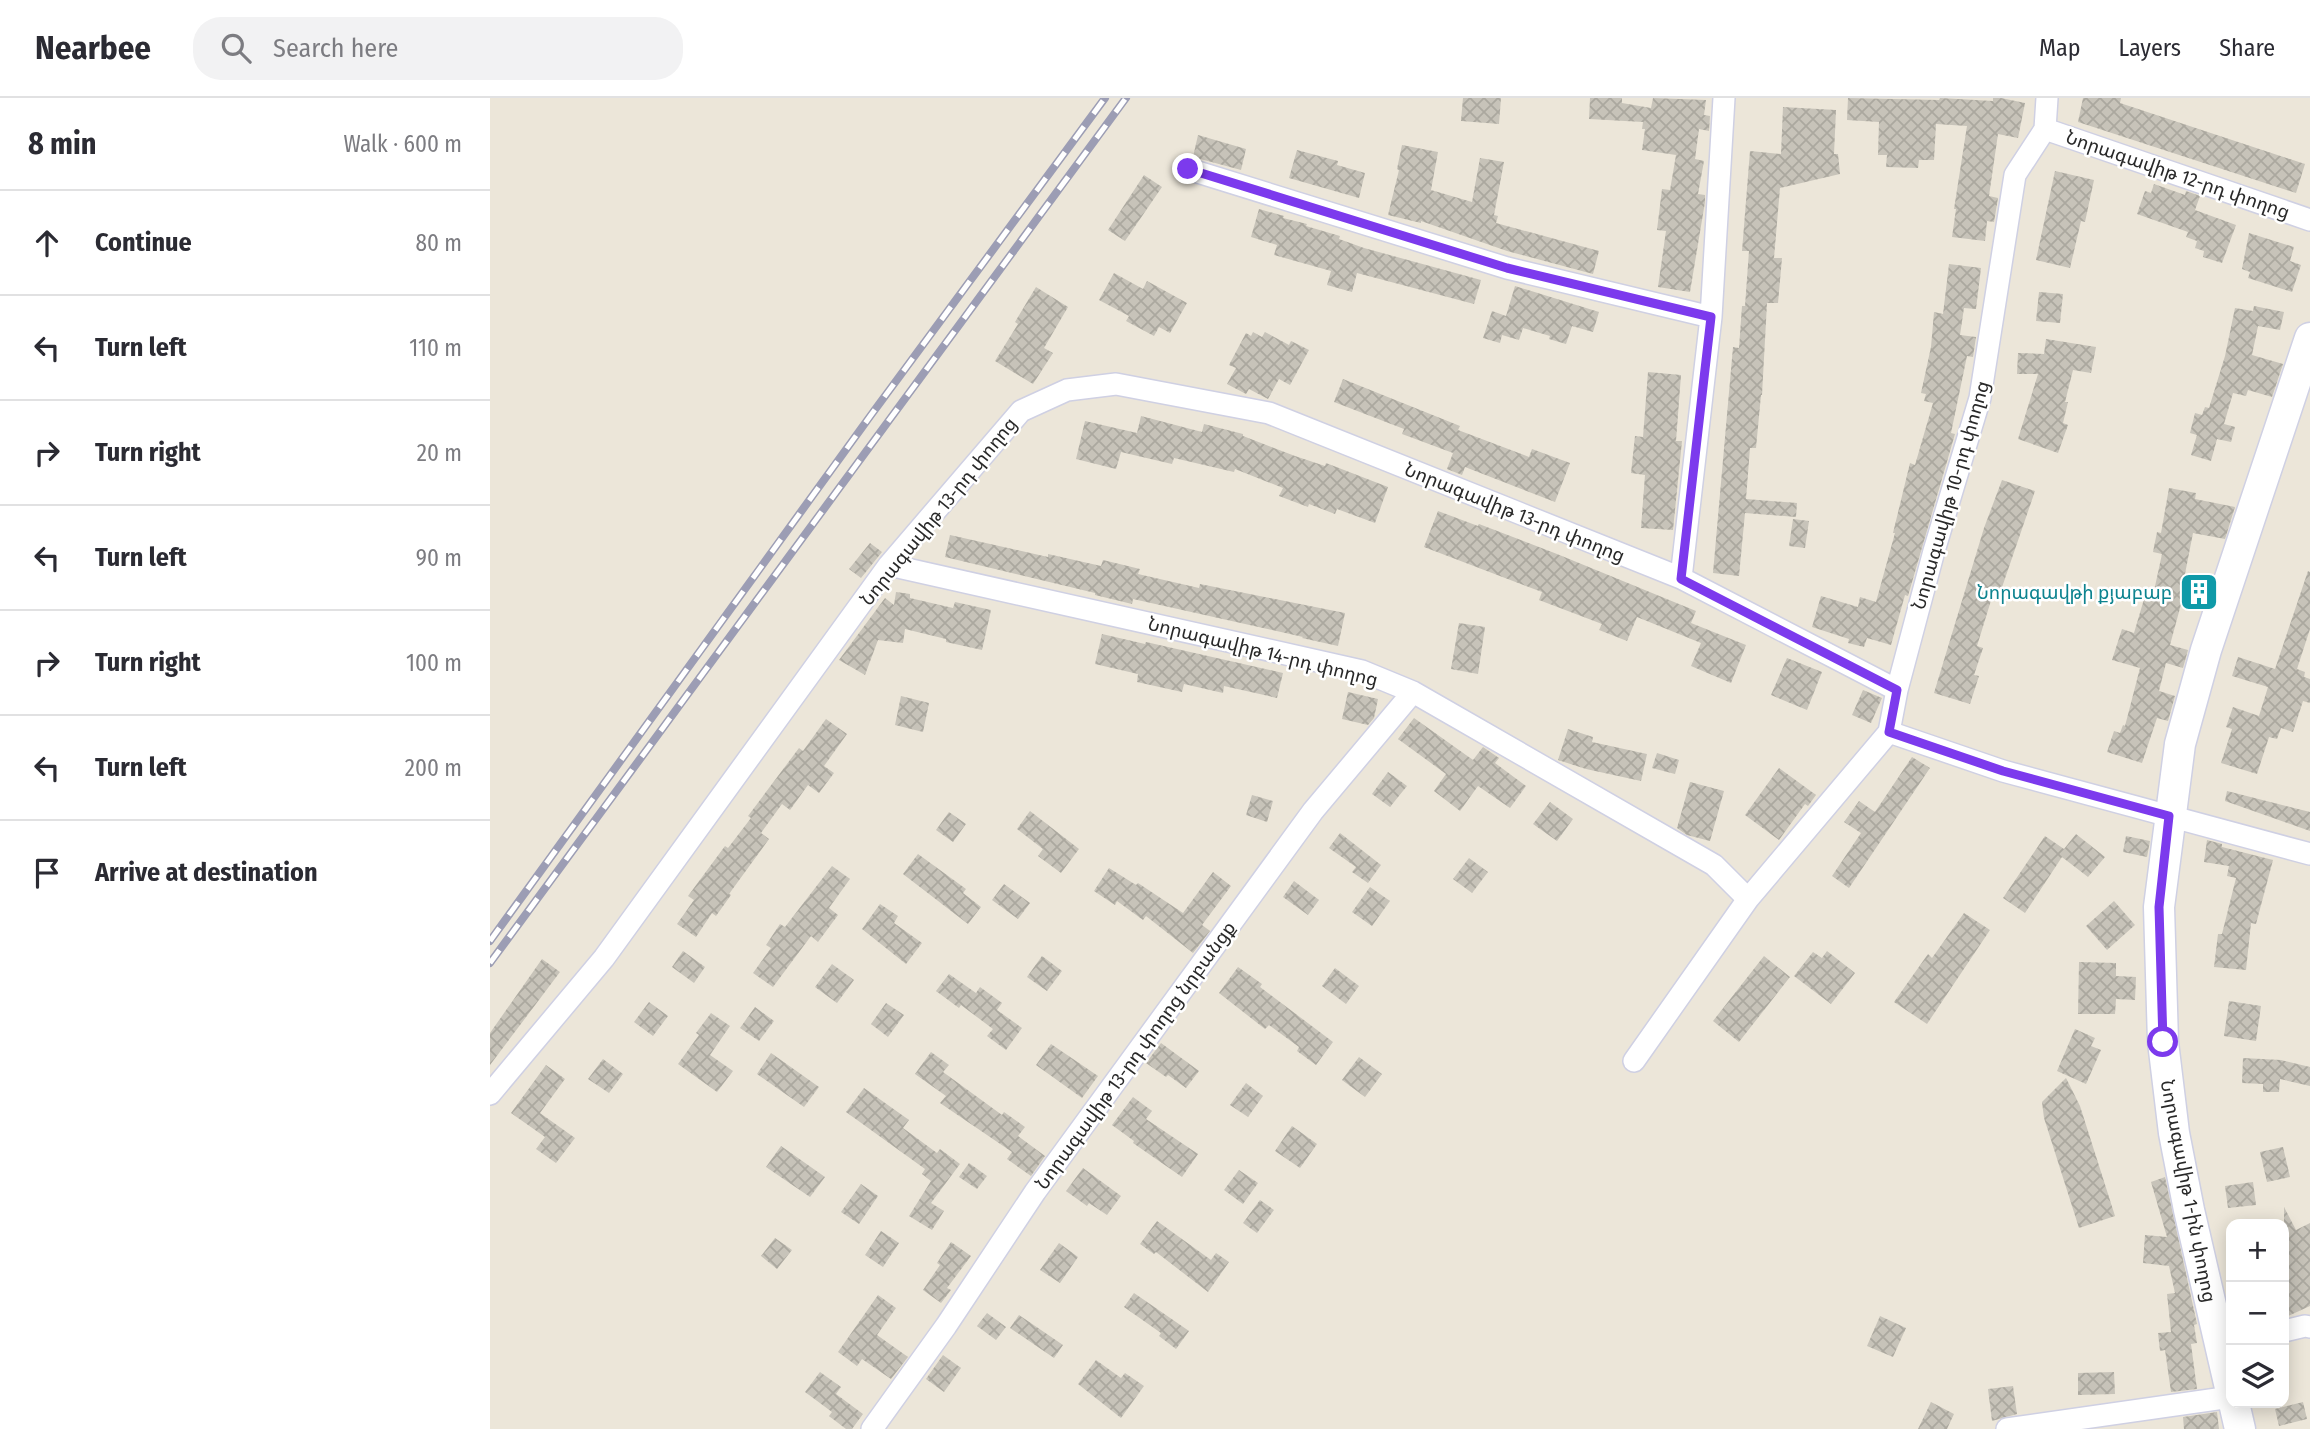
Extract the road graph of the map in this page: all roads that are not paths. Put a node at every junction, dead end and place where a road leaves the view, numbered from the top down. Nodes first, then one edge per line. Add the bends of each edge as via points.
1 (1724, 98) edge
2 (2047, 98) edge
3 (2045, 128) junction
4 (1188, 169) dead end
5 (2310, 220) edge
6 (1711, 317) junction
7 (2310, 338) edge
8 (889, 565) junction
9 (1681, 579) junction
10 (1897, 690) junction
11 (1413, 692) junction
12 (1889, 732) junction
13 (2169, 816) junction
14 (2310, 854) edge
15 (1748, 899) junction
16 (1634, 1061) dead end
17 (490, 1094) edge
18 (2310, 1327) edge
19 (2289, 1330) edge
20 (2225, 1343) edge
21 (2226, 1395) edge
22 (2235, 1408) edge
23 (872, 1429) edge
24 (2007, 1429) edge
25 (2240, 1429) edge

1 - 6 street
2 - 3 street, Նորագավիթ 10-րդ փողոց
3 - 5 street, Նորագավիթ 12-րդ փողոց
3 - 10 street, Նորագավիթ 10-րդ փողոց via 2015,175 1980,398
4 - 6 street via 1507,268
6 - 9 street
7 - 13 main road, Նորագավիթ 1-ին փողոց via 2206,650 2180,744
8 - 9 street, Նորագավիթ 13-րդ փողոց via 1021,411 1067,390 1116,384 1269,413
8 - 11 street, Նորագավիթ 14-րդ փողոց via 1362,671
8 - 17 street, Նորագավիթ 13-րդ փողոց via 604,958
9 - 10 street, Նորագավիթ 13-րդ փողոց
10 - 12 street, Նորագավիթ 10-րդ փողոց
11 - 15 street, Նորագավիթ 14-րդ փողոց via 1714,864
11 - 23 street, Նորագավիթ 13-րդ փողոց նրբանցք via 1297,833 1035,1192
12 - 13 street via 2003,771
12 - 15 street, Նորագավիթ 10-րդ փողոց
13 - 14 street
13 - 20 main road, Նորագավիթ 1-ին փողոց via 2159,907 2163,1042 2174,1132
15 - 16 street, Նորագավիթ 10-րդ փողոց
18 - 19 street
21 - 24 street
22 - 25 main road

